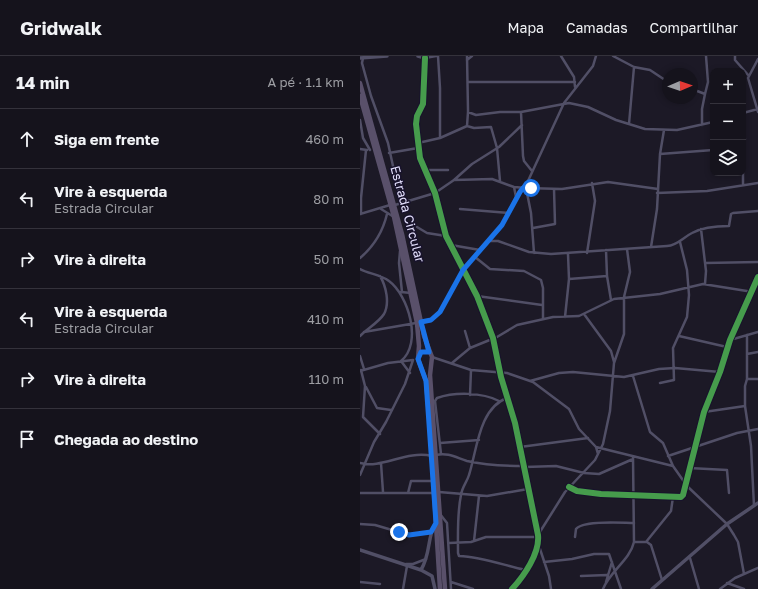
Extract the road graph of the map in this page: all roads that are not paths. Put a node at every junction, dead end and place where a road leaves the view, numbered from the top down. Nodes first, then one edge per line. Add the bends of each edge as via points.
1 (387, 56) edge
2 (418, 56) edge
3 (437, 56) edge
4 (467, 56) edge
5 (472, 56) edge
6 (561, 56) edge
7 (596, 56) edge
8 (613, 56) edge
9 (706, 56) edge
10 (734, 56) edge
11 (362, 57) edge
12 (425, 58) junction
13 (466, 60) junction
14 (758, 60) edge
15 (634, 67) junction
16 (749, 76) junction
17 (662, 78) edge
18 (468, 82) junction
19 (575, 82) junction
20 (360, 83) edge
21 (575, 87) junction
22 (698, 91) edge
23 (705, 94) junction
24 (360, 96) edge
25 (564, 103) junction
26 (758, 110) edge
27 (468, 112) junction
28 (522, 112) junction
29 (746, 112) edge
30 (360, 120) edge
31 (710, 123) edge
32 (629, 124) junction
33 (702, 125) junction
34 (467, 126) junction
35 (522, 126) junction
36 (664, 130) junction
37 (440, 138) junction
38 (417, 143) junction
39 (418, 148) junction
40 (497, 148) junction
41 (360, 149) edge
42 (366, 150) junction
43 (710, 150) edge
44 (373, 151) junction
45 (389, 153) junction
46 (660, 154) junction
47 (424, 170) junction
48 (448, 170) dead end
49 (532, 171) junction
50 (743, 176) edge
51 (454, 180) junction
52 (500, 181) junction
53 (592, 183) junction
54 (758, 184) edge
55 (743, 185) junction
56 (514, 187) junction
57 (524, 188) junction
58 (554, 189) junction
59 (658, 189) junction
60 (435, 193) junction
61 (658, 193) junction
62 (516, 198) junction
63 (401, 203) junction
64 (393, 205) junction
65 (381, 209) junction
66 (460, 209) dead end
67 (758, 211) edge
68 (509, 213) junction
69 (360, 214) edge
70 (387, 214) junction
71 (394, 217) junction
72 (417, 227) dead end
73 (533, 228) junction
74 (701, 229) junction
75 (446, 236) junction
76 (494, 236) junction
77 (489, 241) junction
78 (498, 241) junction
79 (680, 242) junction
80 (450, 245) junction
81 (401, 247) junction
82 (534, 247) junction
83 (651, 247) junction
84 (627, 249) junction
85 (480, 250) junction
86 (606, 250) junction
87 (530, 252) junction
88 (534, 253) junction
89 (587, 253) junction
90 (568, 254) junction
91 (474, 257) junction
92 (360, 258) edge
93 (758, 262) edge
94 (705, 264) junction
95 (360, 270) edge
96 (463, 270) junction
97 (380, 276) junction
98 (607, 276) junction
99 (758, 278) edge
100 (570, 279) junction
101 (706, 284) junction
102 (689, 286) junction
103 (401, 292) junction
104 (753, 292) junction
105 (411, 293) junction
106 (477, 296) junction
107 (624, 297) junction
108 (611, 300) junction
109 (542, 305) junction
110 (584, 314) junction
111 (565, 317) junction
112 (543, 319) junction
113 (419, 322) junction
114 (411, 324) junction
115 (465, 331) dead end
116 (758, 332) edge
117 (363, 333) junction
118 (747, 335) junction
119 (360, 336) edge
120 (679, 336) junction
121 (493, 338) junction
122 (730, 340) junction
123 (727, 347) junction
124 (470, 348) junction
125 (758, 352) edge
126 (747, 354) junction
127 (360, 356) edge
128 (430, 357) junction
129 (417, 359) junction
130 (401, 360) junction
131 (452, 363) junction
132 (614, 363) junction
133 (675, 368) junction
134 (364, 369) junction
135 (360, 370) edge
136 (471, 370) junction
137 (499, 372) junction
138 (720, 372) junction
139 (410, 373) junction
140 (633, 376) junction
141 (612, 377) junction
142 (747, 378) junction
143 (758, 379) edge
144 (530, 381) junction
145 (660, 383) dead end
146 (366, 386) junction
147 (470, 395) junction
148 (507, 398) junction
149 (499, 401) junction
150 (364, 403) junction
151 (360, 404) edge
152 (745, 406) junction
153 (391, 410) junction
154 (704, 412) junction
155 (758, 429) edge
156 (749, 431) junction
157 (380, 434) junction
158 (588, 438) junction
159 (479, 440) junction
160 (440, 443) junction
161 (697, 445) junction
162 (520, 446) junction
163 (596, 447) junction
164 (602, 448) junction
165 (432, 450) junction
166 (598, 454) junction
167 (426, 455) junction
168 (437, 455) junction
169 (668, 456) junction
170 (633, 458) junction
171 (472, 461) junction
172 (360, 463) edge
173 (381, 463) junction
174 (364, 464) junction
175 (673, 466) junction
176 (524, 467) junction
177 (689, 468) junction
178 (584, 473) junction
179 (360, 475) edge
180 (434, 481) junction
181 (687, 486) junction
182 (568, 487) junction
183 (528, 489) junction
184 (384, 492) junction
185 (408, 492) junction
186 (360, 493) edge
187 (437, 493) junction
188 (729, 493) dead end
189 (461, 494) junction
190 (634, 495) junction
191 (479, 496) junction
192 (673, 497) junction
193 (758, 503) edge
194 (754, 506) junction
195 (440, 513) junction
196 (436, 523) junction
197 (634, 523) junction
198 (360, 524) edge
199 (727, 524) junction
200 (431, 532) junction
201 (538, 536) junction
202 (575, 537) dead end
203 (531, 538) junction
204 (474, 541) junction
205 (634, 542) junction
206 (646, 542) junction
207 (457, 543) junction
208 (449, 544) junction
209 (539, 545) junction
210 (360, 550) edge
211 (690, 558) junction
212 (427, 559) junction
213 (612, 561) junction
214 (544, 562) junction
215 (402, 564) junction
216 (407, 566) junction
217 (758, 568) edge
218 (421, 570) junction
219 (525, 570) junction
220 (615, 571) junction
221 (744, 574) junction
222 (607, 575) junction
223 (581, 576) dead end
224 (662, 580) junction
225 (360, 582) edge
226 (451, 582) junction
227 (606, 582) junction
228 (727, 583) junction
229 (380, 584) dead end
230 (403, 589) edge
231 (435, 589) edge
232 (440, 589) edge
233 (445, 589) edge
234 (451, 589) edge
235 (473, 589) edge
236 (512, 589) edge
237 (551, 589) edge
238 (603, 589) edge
239 (621, 589) edge
240 (652, 589) edge
241 (699, 589) edge
242 (720, 589) edge
243 (744, 589) edge

1 - 11 street
2 - 12 street
3 - 12 street
3 - 37 street
4 - 13 street
5 - 13 street
6 - 19 street
7 - 21 street via 593,66
8 - 15 street
9 - 23 street via 708,82
10 - 16 street
11 - 45 street
12 - 38 street via 423,104 416,124
13 - 18 street
14 - 16 street
15 - 17 street via 650,70
15 - 32 street
16 - 26 street
18 - 19 street
18 - 27 street
19 - 21 street
20 - 64 main road, Estrada Circular
21 - 25 street
22 - 23 street
23 - 33 street
24 - 44 main road, Estrada Circular
25 - 28 street via 542,110
25 - 32 street via 588,107 604,116
25 - 49 street
26 - 29 street
27 - 28 street via 476,115
27 - 34 street
28 - 35 street
30 - 44 street via 363,138
31 - 33 street
32 - 36 street via 645,129
33 - 36 street
34 - 37 street
34 - 40 street via 491,127
35 - 40 street
35 - 49 street via 524,162
36 - 46 street
37 - 38 street
38 - 39 street
39 - 45 street
39 - 47 street
40 - 51 street via 472,164
40 - 52 street
41 - 42 street
42 - 44 street
42 - 69 street
43 - 46 street
44 - 64 main road, Estrada Circular
45 - 63 street
46 - 59 street
47 - 48 street
47 - 60 street
49 - 57 street
50 - 55 street
51 - 52 street
51 - 60 street
52 - 56 street
53 - 58 street via 574,188
53 - 59 street via 608,182
53 - 89 street via 595,201
54 - 55 street
55 - 61 street via 707,191
56 - 57 street
56 - 62 street
57 - 58 street
57 - 62 street
57 - 73 street
58 - 73 street via 555,224
59 - 61 street
60 - 63 street
60 - 75 street
61 - 83 street
62 - 68 street
63 - 64 street
64 - 65 street
64 - 71 main road, Estrada Circular
64 - 113 main road, Estrada Circular via 412,276
65 - 69 street
65 - 70 street
66 - 68 street
67 - 74 street via 733,213 729,226
68 - 76 street
70 - 71 street
70 - 92 street via 381,231 370,249
71 - 81 main road, Estrada Circular
72 - 75 street via 427,234
73 - 82 street
74 - 79 street
74 - 94 street
75 - 80 street
76 - 77 street
76 - 78 street
77 - 78 street
77 - 85 street
78 - 87 street
79 - 83 street via 672,246
79 - 102 street
80 - 85 street
80 - 96 street
81 - 103 street
81 - 105 main road, Estrada Circular
82 - 87 street
82 - 88 street
83 - 84 street
84 - 86 street
84 - 107 street via 630,272
85 - 91 street
86 - 89 street
86 - 98 street
87 - 88 street
88 - 90 street
89 - 90 street
90 - 100 street
91 - 96 street
91 - 109 street via 490,269 524,271 539,278 543,288
93 - 94 street
94 - 101 street
95 - 97 street
96 - 106 street
96 - 113 street via 440,312 431,320
97 - 103 street
97 - 117 street via 385,290 386,308 384,314
98 - 100 street
98 - 108 street
99 - 104 street
100 - 111 street
101 - 102 street
101 - 104 street
102 - 107 street via 660,294
102 - 120 street via 688,314
103 - 105 street
103 - 114 street via 407,304
104 - 122 street
105 - 113 main road, Estrada Circular
106 - 109 street
106 - 121 street
107 - 108 street
107 - 132 street via 624,334
108 - 110 street
109 - 112 street
110 - 111 street
110 - 132 street via 612,352
111 - 112 street
112 - 121 street via 516,325
113 - 114 street
113 - 128 main road, Estrada Circular
113 - 129 main road, Estrada Circular
114 - 117 street
114 - 130 street via 411,345
115 - 124 street
116 - 118 street
117 - 119 street
118 - 122 street
118 - 126 street
120 - 123 street
120 - 133 street via 673,348
121 - 124 street
121 - 137 street
122 - 123 street
123 - 138 street
124 - 131 street
125 - 126 street
126 - 142 street
127 - 134 street
128 - 129 main road via 424,351
128 - 129 main road via 424,365
128 - 131 street
128 - 168 main road, Estrada Circular
129 - 130 street
129 - 139 street
129 - 165 main road, Estrada Circular via 426,381
130 - 134 street
130 - 139 street
131 - 136 street
132 - 141 street
133 - 138 street
133 - 140 street via 659,369
133 - 145 street via 674,382
134 - 135 street
135 - 146 street
136 - 137 street
136 - 147 street
137 - 144 street
137 - 148 street
138 - 154 street
139 - 153 street
140 - 141 street
140 - 169 street via 650,432 663,443
141 - 144 street via 573,372
141 - 164 street via 610,411
142 - 143 street
142 - 152 street
144 - 158 street via 569,409 579,429
146 - 150 street
146 - 153 street via 377,408
147 - 149 street
147 - 160 street via 452,395 436,400
148 - 149 street
148 - 162 street
149 - 159 street via 485,421
150 - 151 street
150 - 157 street via 363,417
152 - 154 street
152 - 156 street
153 - 157 street
154 - 161 street
155 - 156 street
156 - 161 street
156 - 194 street
157 - 174 street
158 - 162 street
158 - 163 street
159 - 160 street
159 - 171 street
160 - 168 street
161 - 169 street
161 - 177 street
162 - 176 street
163 - 164 street
163 - 166 street
164 - 166 street
164 - 170 street
165 - 167 street
165 - 168 main road, Estrada Circular
166 - 178 street
167 - 168 street
167 - 173 street via 400,457
168 - 171 street
168 - 180 main road, Estrada Circular
168 - 187 main road, Estrada Circular
169 - 175 street
170 - 175 street
170 - 178 street via 599,474
170 - 190 street
171 - 176 street
171 - 189 street
172 - 174 street
173 - 174 street
173 - 184 street
174 - 179 street
175 - 181 street
176 - 178 street via 556,466
176 - 183 street
177 - 181 street
177 - 188 street via 727,470
178 - 182 street
180 - 185 street via 410,482
180 - 187 main road, Estrada Circular
181 - 192 street via 682,497
181 - 199 street
182 - 190 street via 588,493
182 - 201 street
183 - 191 street
183 - 201 street
184 - 185 street
184 - 186 street
185 - 187 street
187 - 189 street
187 - 195 main road, Estrada Circular
187 - 196 main road, Estrada Circular
189 - 191 street
189 - 207 street
190 - 192 street
190 - 197 street
191 - 204 street
192 - 206 street via 671,512
193 - 194 street
194 - 199 street
195 - 208 street via 447,523
195 - 233 main road, Estrada Circular
196 - 200 street
196 - 232 main road, Estrada Circular
197 - 202 street via 581,526 576,529
197 - 205 street
198 - 200 street via 375,525 409,535
199 - 211 street
199 - 221 street via 738,542
200 - 212 street
201 - 203 street
201 - 209 street
203 - 204 street via 486,537
203 - 209 street
204 - 207 street
205 - 206 street
205 - 220 street via 630,552
206 - 224 street via 651,545
207 - 208 street
207 - 219 street via 459,556 476,557
208 - 226 street
209 - 214 street
209 - 219 street
210 - 215 street
211 - 224 street
211 - 241 street
212 - 215 street via 413,564
212 - 218 street
213 - 214 street via 610,554 599,553
213 - 220 street
213 - 222 street
214 - 237 street
215 - 216 street
216 - 218 street
216 - 230 street
217 - 221 street
218 - 231 street via 432,576
219 - 236 street
220 - 227 street
220 - 239 street
221 - 228 street
222 - 223 street
222 - 227 street
224 - 240 street
225 - 229 street
226 - 234 street
226 - 235 street
227 - 238 street
228 - 242 street
228 - 243 street

